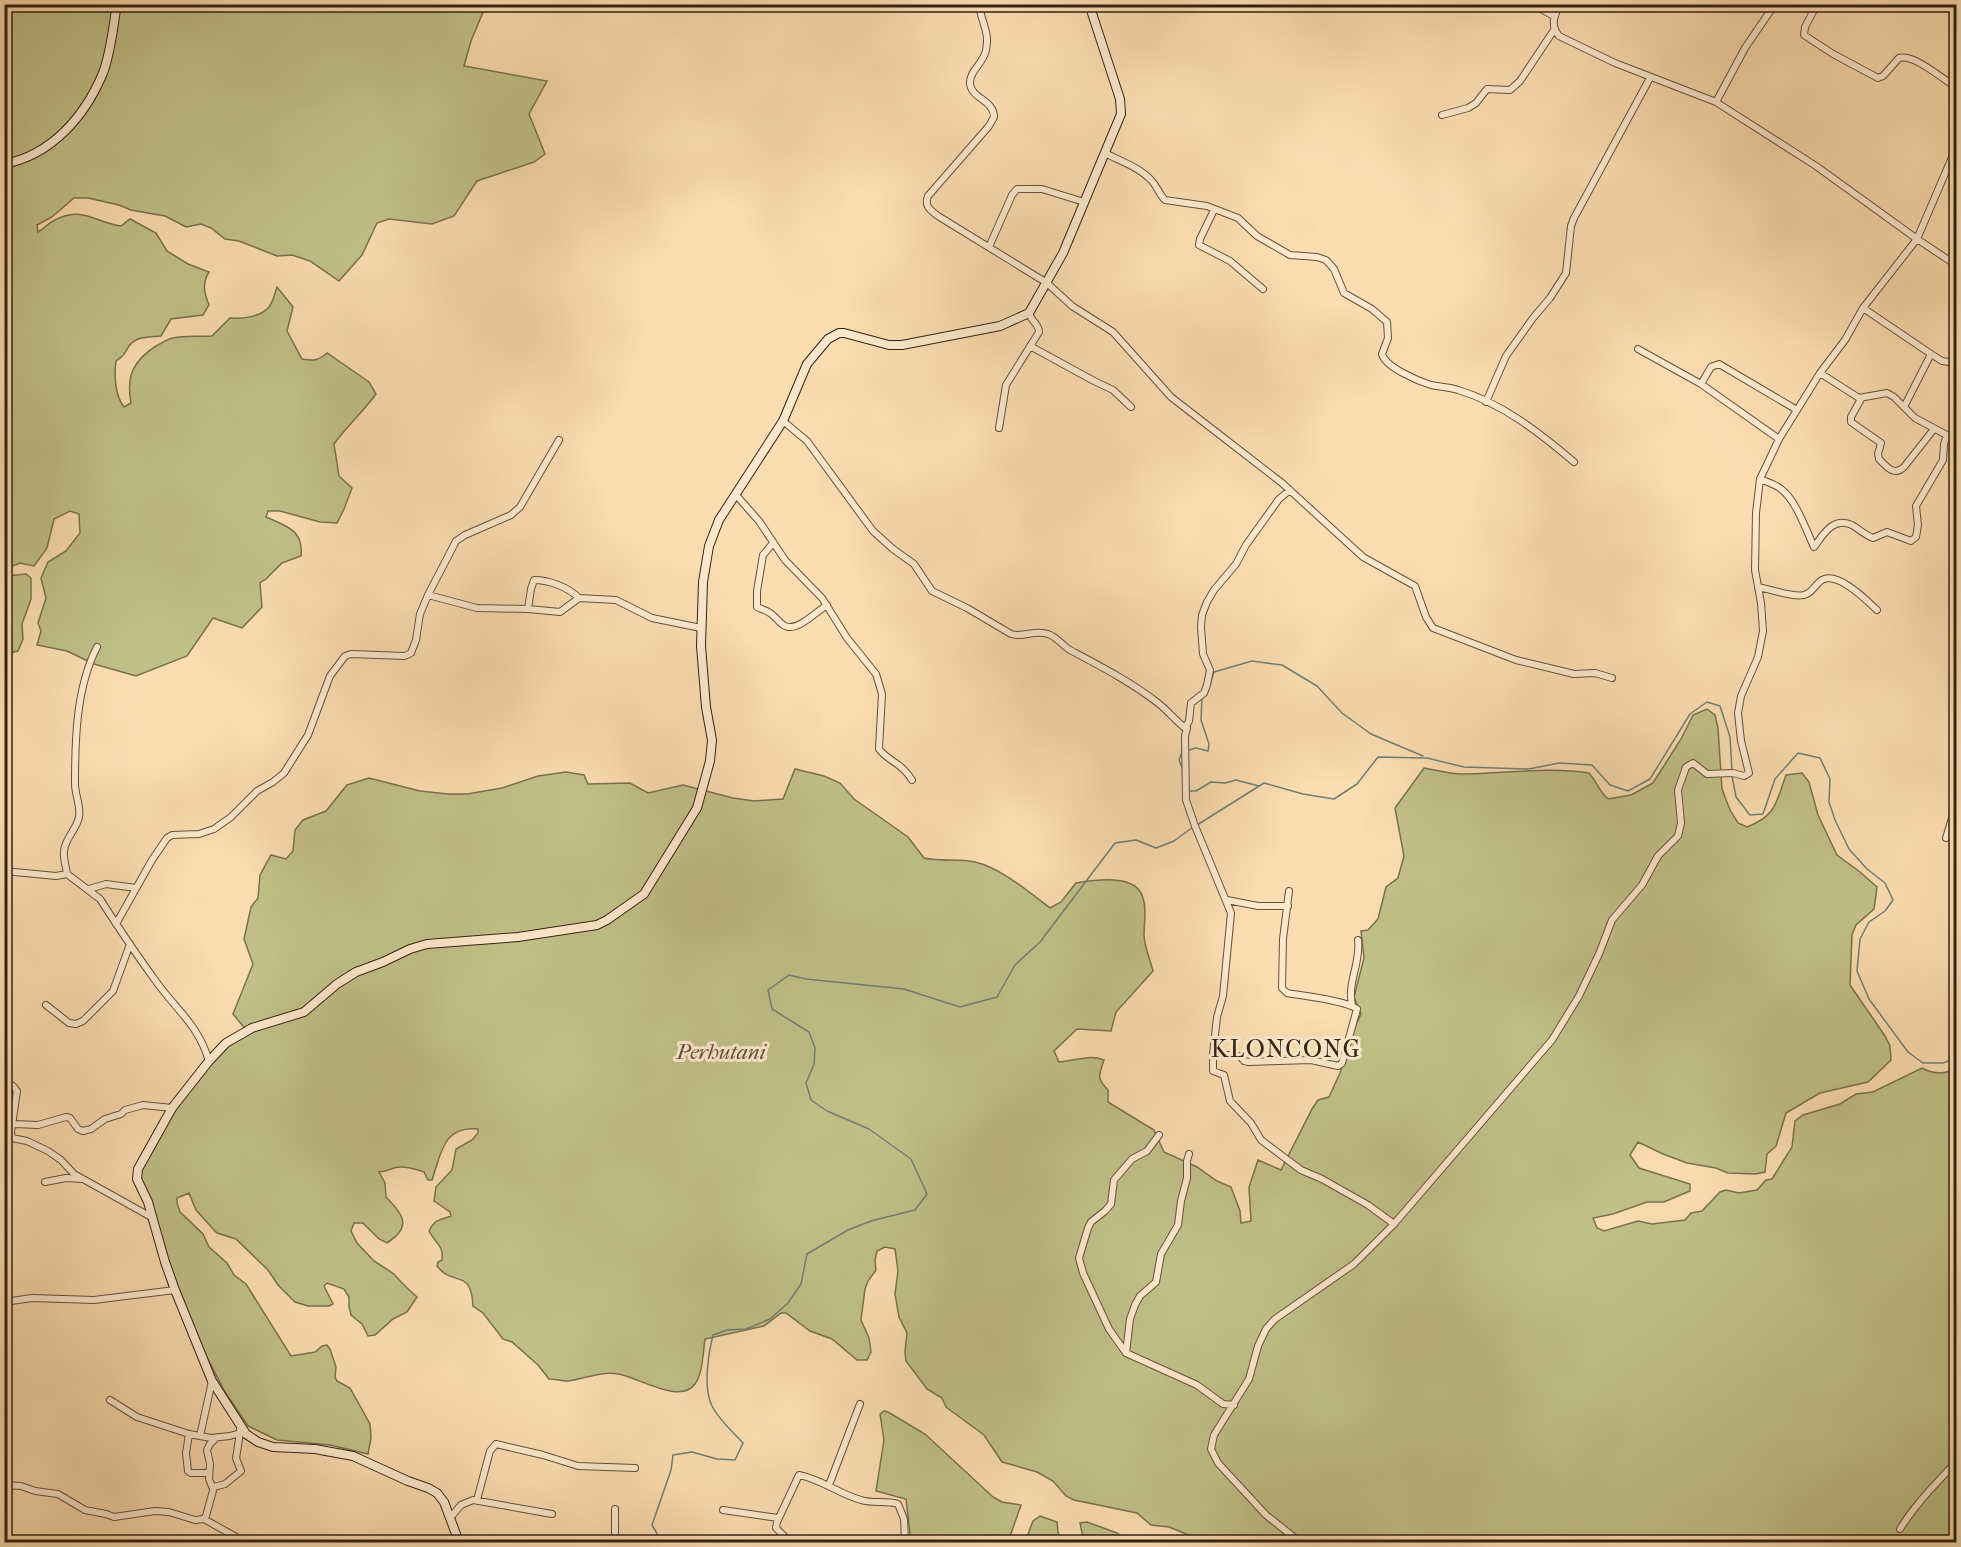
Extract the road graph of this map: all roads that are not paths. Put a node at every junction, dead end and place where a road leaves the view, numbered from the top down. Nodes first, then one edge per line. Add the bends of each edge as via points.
1 (117, 4) edge
2 (979, 4) edge
3 (1089, 4) edge
4 (1532, 4) edge
5 (1560, 4) edge
6 (1775, 4) edge
7 (1817, 4) edge
8 (1554, 16) junction
9 (1554, 30) junction
10 (1650, 78) junction
11 (1956, 87) edge
12 (1716, 102) junction
13 (1442, 115) dead end
14 (1956, 148) edge
15 (1105, 153) junction
16 (4, 164) edge
17 (1084, 202) junction
18 (1214, 210) junction
19 (1917, 239) junction
20 (989, 247) junction
21 (1956, 265) edge
22 (1047, 283) junction
23 (1263, 289) dead end
24 (1863, 308) junction
25 (1029, 313) junction
26 (1030, 346) junction
27 (1638, 349) dead end
28 (1931, 354) junction
29 (1956, 363) edge
30 (1820, 373) junction
31 (1701, 384) junction
32 (1861, 399) junction
33 (1486, 402) junction
34 (1131, 407) dead end
35 (1904, 407) junction
36 (1797, 410) junction
37 (783, 422) junction
38 (999, 428) dead end
39 (1934, 429) junction
40 (1947, 435) junction
41 (1779, 439) junction
42 (559, 440) dead end
43 (1956, 440) edge
44 (1574, 462) dead end
45 (1760, 479) junction
46 (1290, 490) junction
47 (736, 495) junction
48 (773, 543) junction
49 (1758, 587) junction
50 (428, 595) junction
51 (579, 598) junction
52 (827, 605) junction
53 (528, 609) junction
54 (1877, 610) dead end
55 (701, 637) junction
56 (97, 647) dead end
57 (1612, 678) dead end
58 (1187, 728) junction
59 (912, 780) dead end
60 (1956, 805) edge
61 (1946, 838) dead end
62 (4, 872) edge
63 (67, 874) junction
64 (136, 888) junction
65 (89, 889) junction
66 (1289, 891) dead end
67 (1227, 900) junction
68 (1288, 906) junction
69 (116, 924) junction
70 (1358, 940) dead end
71 (130, 944) junction
72 (46, 1005) dead end
73 (1352, 1005) junction
74 (1213, 1054) junction
75 (209, 1060) junction
76 (4, 1082) edge
77 (172, 1108) junction
78 (13, 1124) junction
79 (1159, 1135) dead end
80 (1189, 1154) dead end
81 (85, 1180) junction
82 (45, 1182) dead end
83 (153, 1218) junction
84 (1394, 1224) junction
85 (1956, 1233) edge
86 (1956, 1272) edge
87 (1956, 1284) edge
88 (175, 1290) junction
89 (4, 1302) edge
90 (1126, 1353) junction
91 (212, 1381) junction
92 (110, 1400) dead end
93 (860, 1404) dead end
94 (1234, 1404) junction
95 (240, 1430) junction
96 (189, 1434) junction
97 (200, 1436) junction
98 (216, 1437) junction
99 (1956, 1462) edge
100 (635, 1468) dead end
101 (209, 1473) junction
102 (4, 1485) edge
103 (829, 1485) junction
104 (213, 1489) junction
105 (477, 1500) junction
106 (615, 1509) dead end
107 (723, 1510) dead end
108 (552, 1514) dead end
109 (450, 1518) junction
110 (778, 1518) junction
111 (204, 1520) junction
112 (1900, 1529) dead end
113 (245, 1542) edge
114 (459, 1542) edge
115 (615, 1542) edge
116 (790, 1542) edge
117 (905, 1542) edge
118 (1300, 1542) edge

1 - 16 street via 103,72 73,123 35,154
2 - 20 street via 988,40 971,86 991,106 994,117 942,178 926,204
3 - 15 street via 1121,107 1120,120
4 - 8 street
5 - 8 street
6 - 12 street via 1745,48
7 - 11 street via 1804,35 1833,54 1878,78 1905,57
8 - 9 street
9 - 10 street via 1582,48
9 - 13 street via 1515,86 1505,91 1487,89 1468,108
10 - 12 street
10 - 33 street via 1574,218 1566,273 1506,356
12 - 19 street via 1816,165
14 - 19 street
15 - 17 street
15 - 18 street via 1147,177 1165,200
17 - 20 street via 1042,189 1017,189
17 - 22 street
18 - 23 street via 1199,245 1230,261
18 - 33 street via 1238,218 1257,236 1290,255 1321,258 1330,264 1344,293 1387,322 1388,338 1382,356 1390,365 1419,381 1458,390
19 - 21 street
19 - 24 street
20 - 22 street
22 - 25 street
22 - 46 street via 1072,306 1117,335 1171,397
24 - 28 street
24 - 30 street
25 - 26 street via 1040,330
25 - 37 street via 1000,326 902,345 838,333 807,364
26 - 34 street via 1113,390
26 - 38 street via 1006,385
27 - 31 street
28 - 29 street
28 - 35 street
30 - 32 street
30 - 36 street
31 - 36 street via 1711,367 1719,364
31 - 41 street
32 - 35 street via 1887,393
32 - 39 street via 1851,422 1881,443 1879,459 1894,472 1904,467
33 - 44 street via 1528,426
35 - 39 street
36 - 41 street
37 - 47 street
37 - 58 street via 807,441 873,531 914,564 932,591 1011,634 1040,632 1056,638 1138,689
39 - 40 street
40 - 43 street
40 - 45 street via 1943,460 1916,506 1916,537 1911,541 1887,532 1873,538 1851,525 1839,523 1832,525 1814,547 1791,500 1773,483
41 - 45 street
42 - 50 street via 520,507 456,542
45 - 49 street via 1755,552
46 - 57 street via 1357,553 1414,586 1428,622 1437,631 1516,660 1574,674
46 - 58 street via 1251,537 1236,564 1214,590 1202,615 1203,654 1210,670 1204,693 1191,703
47 - 48 street
47 - 55 street via 719,520 709,546
48 - 52 street
48 - 52 street via 763,555 757,606 791,627
49 - 54 street via 1801,596 1822,580 1834,578
49 - 84 street via 1763,619 1761,646 1738,713 1749,773 1707,774 1693,763 1686,767 1678,790 1678,836 1658,856 1642,885 1611,920 1591,970 1556,1034
50 - 53 street via 477,608
50 - 64 street via 411,653 345,656 326,685 308,735 284,773 257,790 214,829 169,836
51 - 53 street via 560,612
51 - 53 street via 565,588 534,580
51 - 55 street via 616,600
52 - 59 street via 879,680 879,749
55 - 75 street via 712,740 710,761 695,813 644,894 597,925 410,949 348,976 304,1012 243,1032
56 - 63 street via 80,702 75,780 79,816 64,849
58 - 67 street via 1186,800
60 - 61 street
62 - 63 street
63 - 65 street
64 - 65 street via 106,884
64 - 69 street
65 - 69 street
66 - 68 street
67 - 68 street
67 - 74 street via 1232,918
68 - 73 street via 1283,939 1283,991
69 - 71 street
70 - 73 street via 1359,957 1350,991
71 - 72 street via 113,991 83,1021 69,1023
71 - 75 street via 197,1031
73 - 74 street via 1357,1011 1338,1066 1311,1060 1249,1062 1237,1055
74 - 84 street via 1213,1071 1225,1076 1232,1104 1260,1139 1301,1170 1359,1200
75 - 77 street
76 - 78 street via 17,1091
77 - 78 street via 142,1105 82,1131 66,1117 38,1125
77 - 83 street via 137,1174
78 - 81 street via 12,1138 48,1151
79 - 90 street via 1114,1180 1111,1204 1089,1224 1079,1257 1095,1301
80 - 90 street via 1178,1225 1161,1254 1156,1282 1135,1305
81 - 82 street
81 - 83 street
83 - 88 street
84 - 94 street via 1354,1264 1270,1323 1260,1339 1250,1379
85 - 86 street
86 - 87 street
88 - 89 street via 94,1300 32,1298
88 - 91 street
90 - 94 street via 1202,1388 1223,1404
91 - 95 street
91 - 97 street
92 - 96 street via 137,1417
93 - 103 street
94 - 118 street via 1217,1427 1211,1446 1214,1457 1249,1498
95 - 98 street
95 - 104 street via 236,1458 241,1471
95 - 109 street via 266,1445 353,1456 428,1488 441,1497
96 - 97 street
96 - 101 street via 188,1471
97 - 98 street
98 - 101 street via 207,1450
99 - 112 street
100 - 105 street via 578,1466 496,1444 490,1451
101 - 104 street
102 - 111 street via 58,1494 85,1510 114,1517 155,1511
103 - 110 street via 799,1475
103 - 117 street via 864,1501 898,1504 904,1519
104 - 111 street
105 - 108 street
105 - 109 street via 461,1505
106 - 115 street
107 - 110 street
109 - 114 street
110 - 116 street via 776,1528
111 - 113 street

